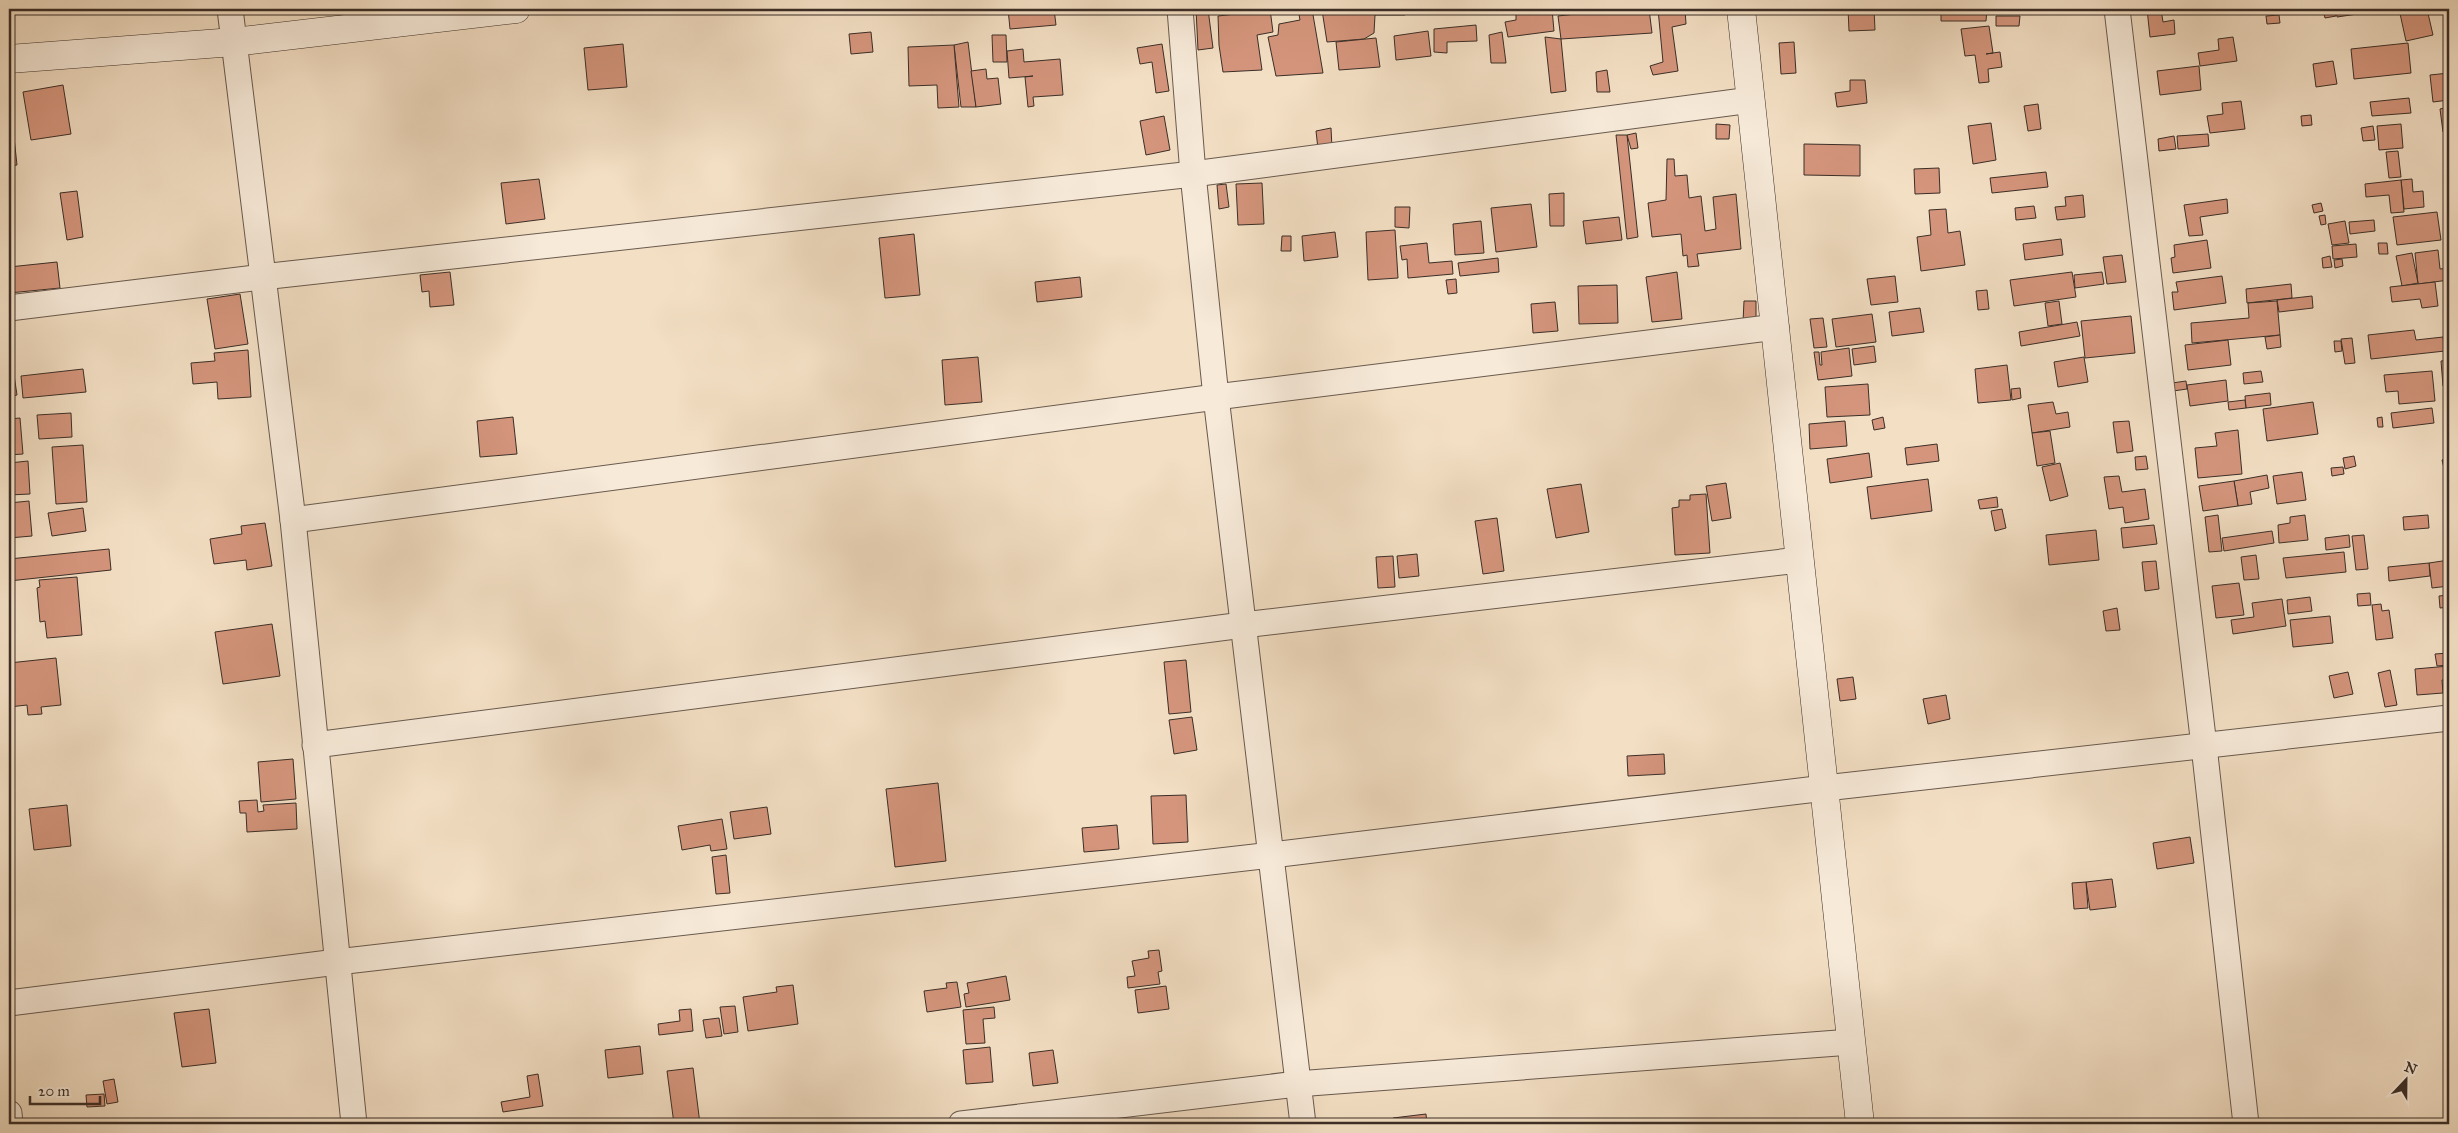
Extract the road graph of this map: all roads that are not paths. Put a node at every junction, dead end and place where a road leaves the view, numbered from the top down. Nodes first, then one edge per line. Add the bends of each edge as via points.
1 (230, 9) edge
2 (516, 9) edge
3 (1180, 9) edge
4 (1741, 9) edge
5 (2117, 9) edge
6 (234, 42) junction
7 (9, 59) edge
8 (1751, 100) junction
9 (1193, 174) junction
10 (262, 277) junction
11 (9, 308) edge
12 (1776, 327) junction
13 (1216, 397) junction
14 (294, 520) junction
15 (1798, 560) junction
16 (1243, 624) junction
17 (2449, 718) edge
18 (316, 745) junction
19 (2204, 746) junction
20 (1825, 788) junction
21 (1272, 855) junction
22 (337, 962) junction
23 (9, 1003) edge
24 (1851, 1042) junction
25 (1298, 1084) junction
26 (9, 1113) edge
27 (10, 1124) edge
28 (354, 1124) edge
29 (961, 1124) edge
30 (1303, 1124) edge
31 (1860, 1124) edge
32 (2246, 1124) edge

1 - 6 street
2 - 6 street
3 - 9 street
4 - 8 street
5 - 19 street
6 - 7 street
6 - 10 street
8 - 9 street
8 - 12 street
9 - 10 street
9 - 13 street
10 - 11 street
10 - 14 street
12 - 13 street
12 - 15 street
13 - 14 street
13 - 16 street
14 - 18 street
15 - 16 street
15 - 20 street
16 - 18 street
16 - 21 street
17 - 19 street
18 - 22 street
19 - 20 street
19 - 32 street
20 - 21 street
20 - 24 street
21 - 22 street
21 - 25 street
22 - 23 street
22 - 28 street
24 - 25 street
24 - 31 street
25 - 29 street
25 - 30 street
26 - 27 street

